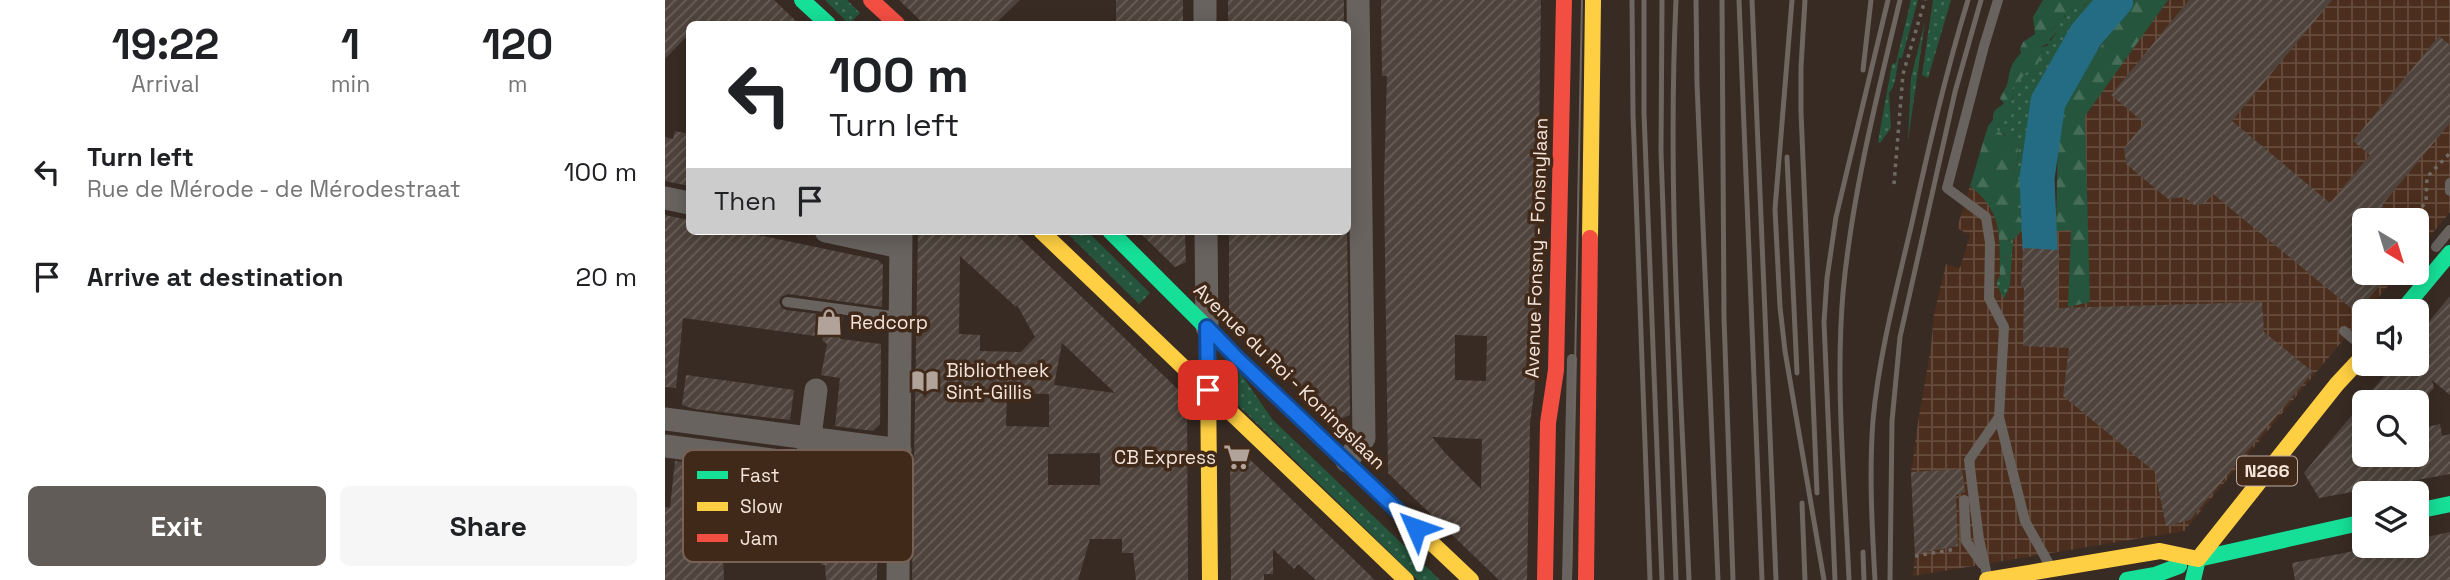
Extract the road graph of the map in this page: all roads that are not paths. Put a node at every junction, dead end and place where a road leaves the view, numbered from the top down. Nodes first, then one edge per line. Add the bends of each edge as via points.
1 (802, 0) edge
2 (871, 0) edge
3 (1205, 0) edge
4 (1358, 0) edge
5 (1564, 0) edge
6 (1593, 0) edge
7 (1999, 0) edge
8 (825, 21) edge
9 (894, 21) edge
10 (1205, 21) edge
11 (2450, 183) edge
12 (2450, 191) edge
13 (665, 198) edge
14 (686, 202) edge
15 (2450, 230) edge
16 (862, 235) edge
17 (1045, 235) edge
18 (1114, 235) edge
19 (1206, 235) edge
20 (900, 239) edge
21 (2450, 253) edge
22 (2429, 255) edge
23 (2412, 299) edge
24 (787, 302) dead end
25 (899, 317) junction
26 (1207, 327) junction
27 (2344, 331) dead end
28 (2352, 342) edge
29 (1572, 347) dead end
30 (2352, 358) edge
31 (816, 390) dead end
32 (1208, 390) junction
33 (1999, 417) junction
34 (665, 419) edge
35 (809, 438) junction
36 (665, 446) edge
37 (696, 450) edge
38 (808, 450) edge
39 (899, 450) joint
40 (1347, 461) junction
41 (1964, 500) dead end
42 (2450, 504) edge
43 (2429, 508) edge
44 (2352, 525) edge
45 (2198, 559) junction
46 (898, 562) edge
47 (2053, 575) edge
48 (1987, 576) edge
49 (898, 580) edge
50 (1210, 580) edge
51 (1406, 580) edge
52 (1471, 580) edge
53 (1545, 580) edge
54 (1567, 580) edge
55 (1586, 580) edge
56 (2127, 580) edge
57 (2193, 580) edge

1 - 8 main road
2 - 9 main road
3 - 10 street
4 - 40 street via 1364,438
5 - 53 main road, Avenue Fonsny - Fonsnylaan via 1556,370 1548,423
6 - 55 main road
7 - 33 lane via 1947,188 1986,217 1989,298 2004,327
11 - 12 lane
13 - 14 street
15 - 22 lane
16 - 20 street
17 - 32 main road
18 - 26 main road, Avenue du Roi - Koningslaan
19 - 26 street
20 - 25 street
21 - 23 main road
24 - 25 lane
25 - 39 street
26 - 32 main road
26 - 40 main road, Avenue du Roi - Koningslaan
27 - 28 lane
29 - 54 lane, Avenue Fonsny - Fonsnylaan
30 - 45 main road, N266 via 2337,384
31 - 35 street
32 - 50 main road
32 - 51 main road
33 - 47 lane via 2025,521
33 - 48 lane via 1969,460
34 - 35 street
35 - 38 street
35 - 39 street
36 - 37 street
40 - 52 main road, Avenue du Roi - Koningslaan
41 - 48 lane via 1966,541
42 - 43 main road
44 - 45 main road
45 - 47 main road via 2160,551
45 - 56 main road
45 - 57 main road
46 - 49 street
47 - 48 main road

